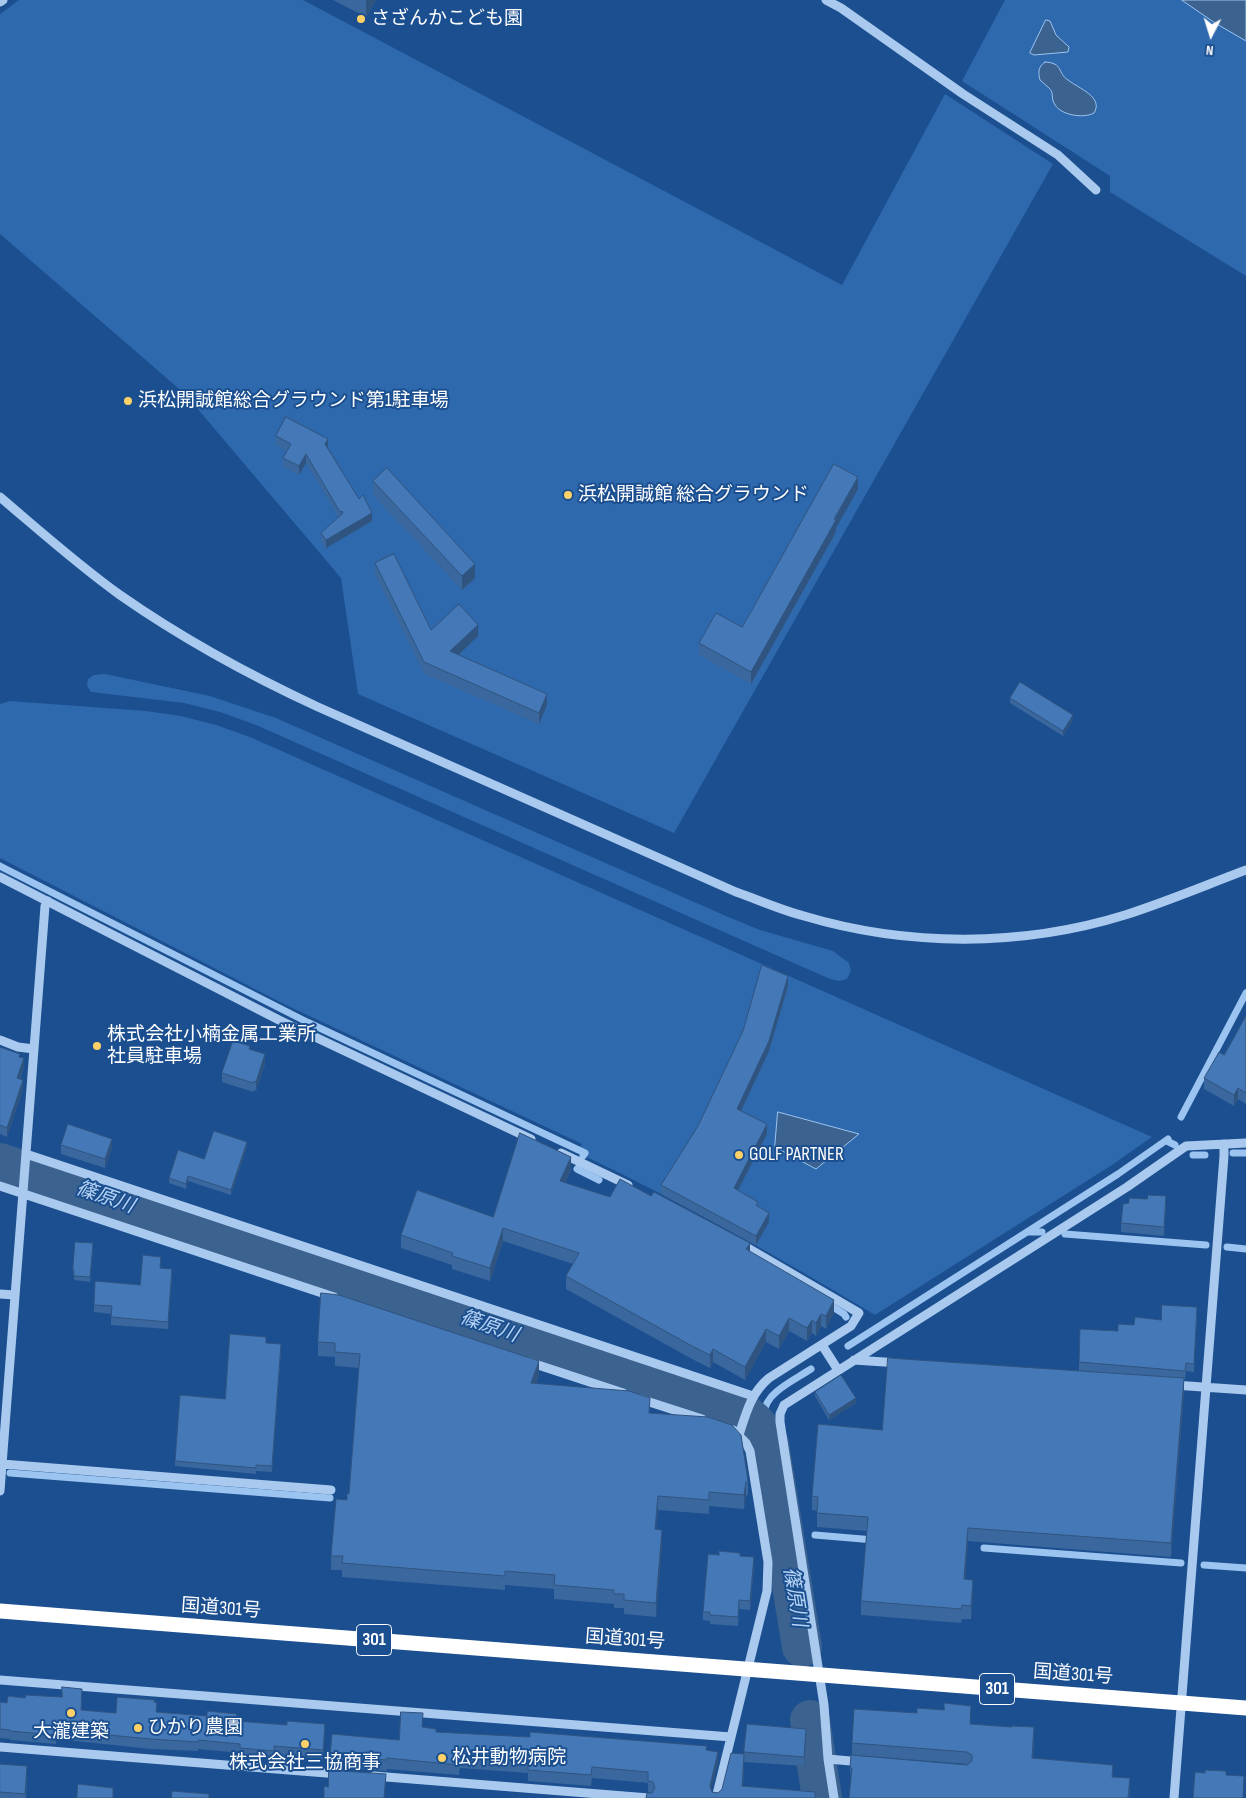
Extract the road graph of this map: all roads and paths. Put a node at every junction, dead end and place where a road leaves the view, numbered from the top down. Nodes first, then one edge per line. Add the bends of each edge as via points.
1 (826, 0) edge
2 (1096, 190) dead end
3 (0, 497) edge
4 (1246, 870) edge
5 (0, 877) edge
6 (48, 901) junction
7 (0, 1040) edge
8 (34, 1049) junction
9 (541, 1143) edge
10 (1246, 1143) edge
11 (1224, 1144) junction
12 (550, 1148) edge
13 (26, 1157) junction
14 (0, 1186) edge
15 (636, 1189) edge
16 (23, 1194) junction
17 (733, 1239) edge
18 (0, 1294) edge
19 (15, 1295) junction
20 (345, 1301) edge
21 (822, 1345) junction
22 (516, 1357) edge
23 (854, 1360) junction
24 (912, 1364) edge
25 (838, 1370) junction
26 (1167, 1384) edge
27 (1206, 1387) junction
28 (1246, 1390) edge
29 (751, 1400) junction
30 (739, 1435) junction
31 (2, 1464) junction
32 (331, 1490) dead end
33 (0, 1491) edge
34 (0, 1611) edge
35 (748, 1670) junction
36 (820, 1675) junction
37 (0, 1680) edge
38 (1182, 1703) junction
39 (1246, 1708) edge
40 (731, 1737) junction
41 (0, 1747) edge
42 (828, 1759) junction
43 (868, 1762) edge
44 (344, 1774) edge
45 (364, 1776) edge
46 (649, 1798) edge
47 (716, 1798) edge
48 (834, 1798) edge
49 (1174, 1798) edge

1 - 2 street via 1058,155
3 - 4 street via 120,594 181,635 259,679 736,892 804,916 910,937 1018,937 1124,916
5 - 6 street
6 - 8 street
6 - 9 street via 279,1020
7 - 8 street
8 - 13 street
10 - 11 street
11 - 23 street via 1186,1146
11 - 27 street
12 - 15 street
13 - 16 street
13 - 29 street
14 - 16 street
16 - 19 street
16 - 20 street
17 - 21 street via 859,1313 851,1326
18 - 19 street
19 - 31 street
21 - 25 street
21 - 29 street via 769,1378
22 - 30 street via 717,1424
23 - 24 street
23 - 25 street
25 - 36 street via 790,1400 780,1414
26 - 27 street
27 - 28 street
27 - 38 street
29 - 30 street
30 - 35 street via 750,1451 768,1562 767,1591
31 - 32 street
31 - 33 street
34 - 35 highway, 国道301号 / 301
35 - 36 highway, 国道301号 / 301
35 - 40 street
36 - 38 highway, 国道301号 / 301
36 - 42 street
37 - 40 street
38 - 39 highway, 国道301号 / 301
38 - 49 street
40 - 47 street
41 - 44 street
42 - 43 street
42 - 48 street
45 - 46 street

